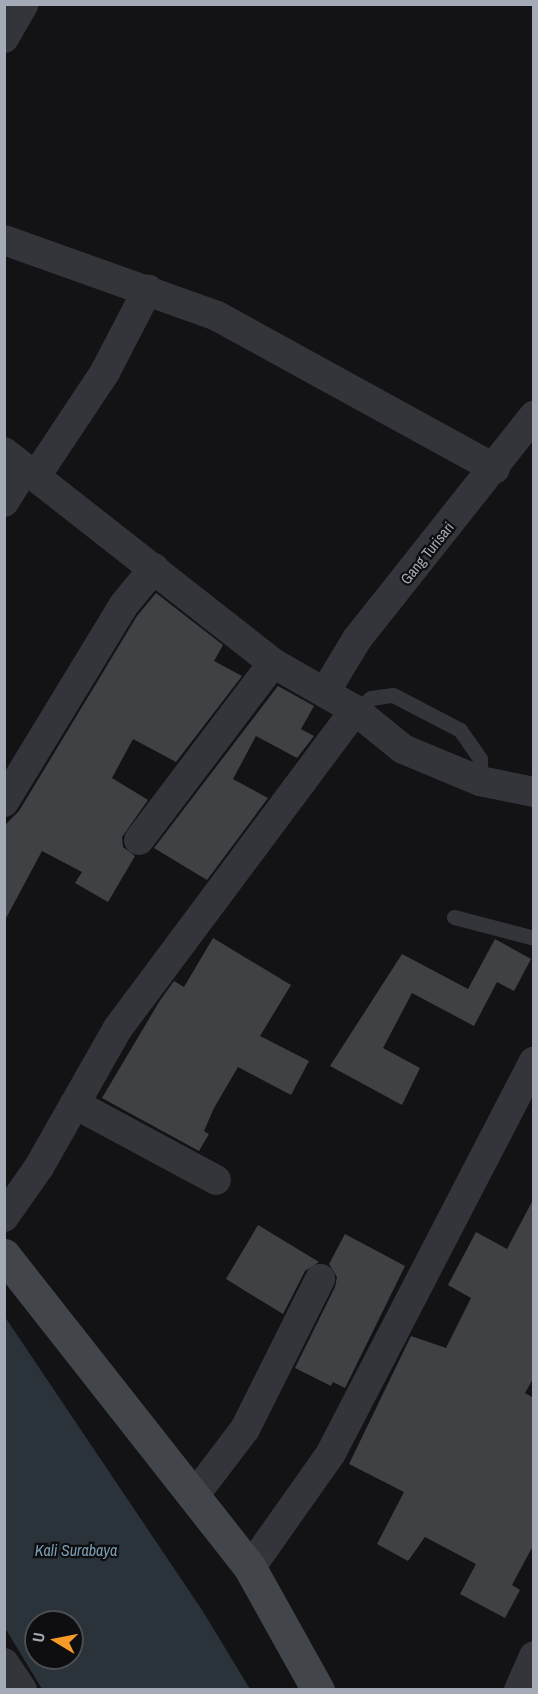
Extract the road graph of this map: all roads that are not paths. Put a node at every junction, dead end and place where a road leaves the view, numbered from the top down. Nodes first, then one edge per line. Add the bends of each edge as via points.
1 (4, 240) edge
2 (147, 289) junction
3 (534, 416) edge
4 (21, 466) edge
5 (495, 469) junction
6 (4, 502) edge
7 (154, 568) junction
8 (273, 663) junction
9 (325, 692) junction
10 (355, 710) junction
11 (480, 781) junction
12 (534, 792) edge
13 (4, 802) edge
14 (139, 840) dead end
15 (454, 918) dead end
16 (534, 938) edge
17 (534, 1062) edge
18 (75, 1104) junction
19 (216, 1180) dead end
20 (4, 1216) edge
21 (4, 1255) edge
22 (320, 1279) dead end
23 (194, 1497) junction
24 (250, 1568) junction
25 (534, 1656) edge
26 (4, 1663) edge
27 (22, 1689) edge
28 (318, 1689) edge
29 (519, 1689) edge

1 - 2 street
2 - 4 street via 105,372
2 - 5 street via 217,316
3 - 5 street, Gang Turisari
4 - 6 street
4 - 7 street
5 - 9 street, Gang Turisari via 357,639
7 - 8 street
7 - 13 street via 123,606
8 - 9 street
8 - 14 street
9 - 10 street
10 - 11 street via 403,749
10 - 11 lane via 371,698 393,695 460,730 480,759
10 - 18 street via 118,1028
11 - 12 street
15 - 16 lane
17 - 24 street via 331,1453
18 - 19 street
18 - 20 street
21 - 23 street
22 - 23 street via 245,1429
23 - 24 street
24 - 28 street
25 - 29 street
26 - 27 street

